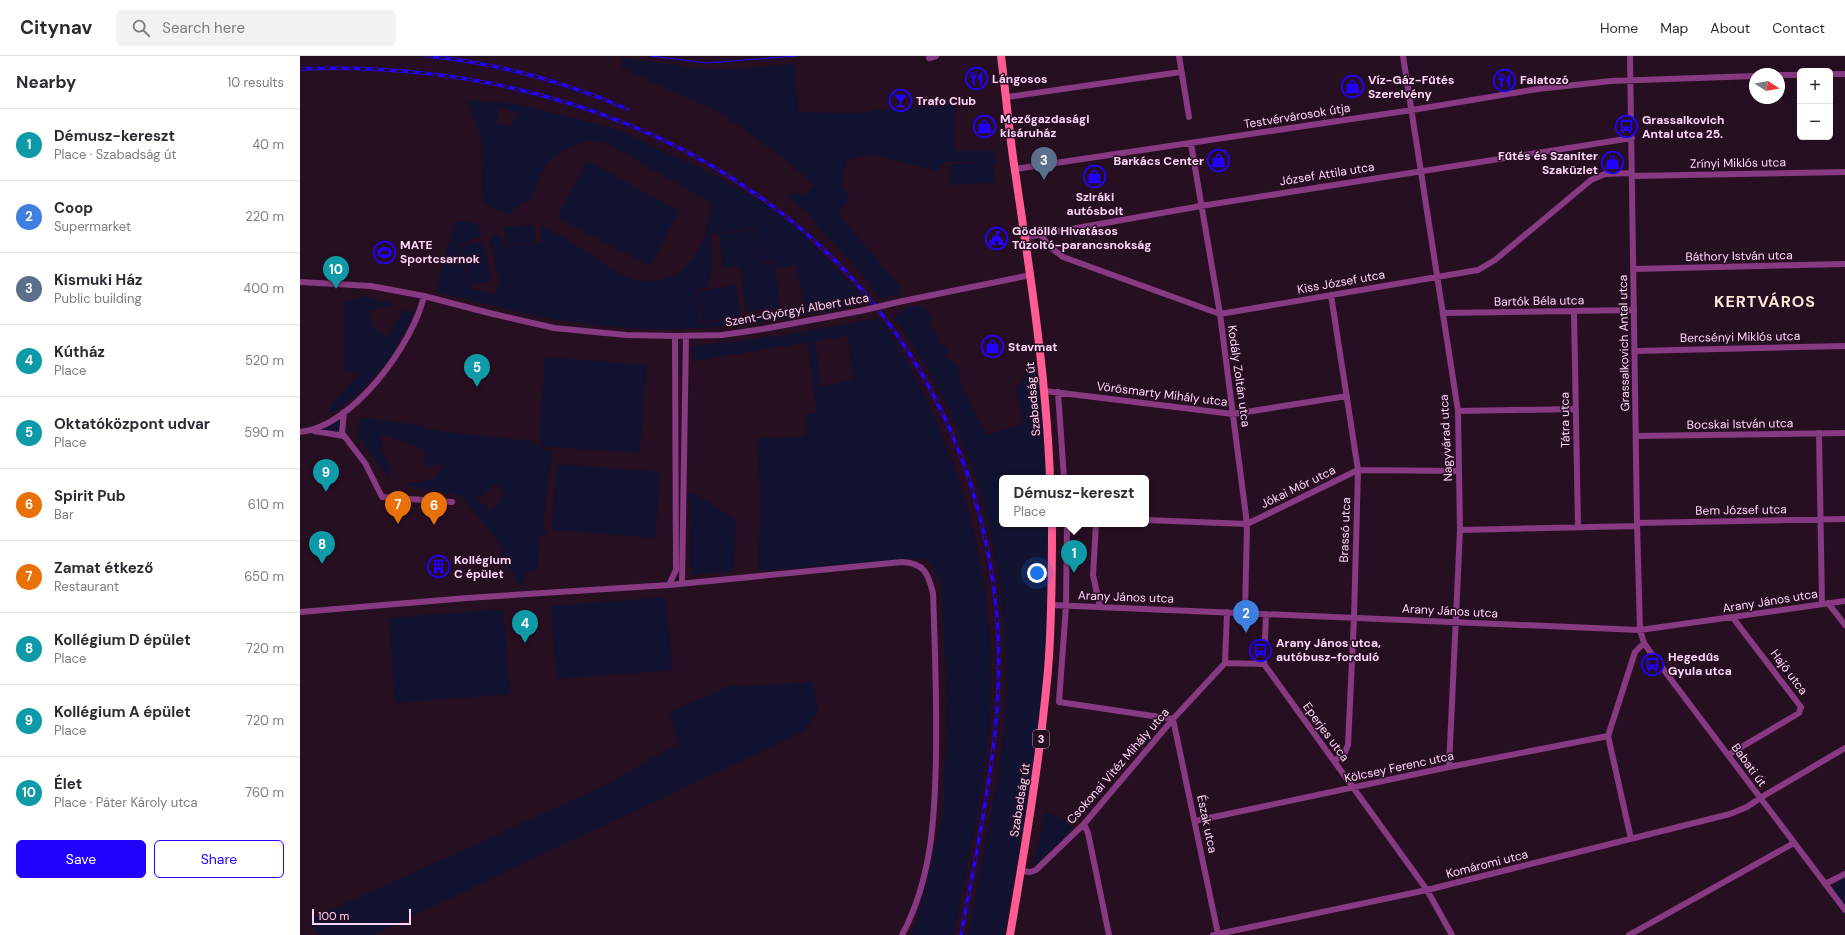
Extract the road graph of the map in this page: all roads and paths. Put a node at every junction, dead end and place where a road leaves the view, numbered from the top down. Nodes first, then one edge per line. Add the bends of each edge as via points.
1 (1001, 56) edge
2 (1179, 56) edge
3 (1404, 56) edge
4 (1630, 56) edge
5 (1181, 72) junction
6 (1833, 74) edge
7 (1845, 74) edge
8 (1785, 75) edge
9 (1797, 75) edge
10 (1749, 76) edge
11 (1631, 79) junction
12 (1007, 98) junction
13 (1412, 110) junction
14 (1189, 118) dead end
15 (1632, 138) junction
16 (1191, 144) junction
17 (1015, 169) junction
18 (1421, 170) junction
19 (1845, 172) edge
20 (1632, 174) junction
21 (1202, 206) junction
22 (1040, 234) junction
23 (1026, 237) junction
24 (1845, 264) edge
25 (1634, 269) junction
26 (1031, 275) junction
27 (1438, 277) junction
28 (300, 282) edge
29 (1330, 295) junction
30 (424, 296) junction
31 (1634, 310) junction
32 (1574, 312) junction
33 (1444, 313) junction
34 (1220, 314) junction
35 (675, 336) junction
36 (686, 336) junction
37 (1845, 346) edge
38 (1635, 351) junction
39 (686, 368) junction
40 (676, 369) junction
41 (1045, 391) junction
42 (1058, 392) junction
43 (1347, 396) junction
44 (1576, 409) junction
45 (1458, 411) junction
46 (344, 412) junction
47 (1233, 414) junction
48 (313, 431) junction
49 (300, 432) edge
50 (1819, 433) junction
51 (1845, 433) edge
52 (344, 436) junction
53 (1636, 436) junction
54 (1358, 470) junction
55 (1459, 471) junction
56 (1050, 475) edge
57 (1064, 475) edge
58 (676, 485) junction
59 (684, 485) junction
60 (452, 502) dead end
61 (1845, 519) edge
62 (1149, 520) edge
63 (1821, 520) junction
64 (1247, 524) junction
65 (1637, 525) junction
66 (1052, 527) edge
67 (1067, 527) edge
68 (1096, 527) edge
69 (1578, 527) junction
70 (1460, 530) junction
71 (682, 583) junction
72 (668, 584) junction
73 (1845, 601) edge
74 (1825, 604) junction
75 (1051, 605) junction
76 (1066, 606) junction
77 (1100, 607) junction
78 (300, 612) edge
79 (1227, 612) junction
80 (1245, 613) junction
81 (1266, 614) junction
82 (1354, 618) junction
83 (1733, 618) junction
84 (1457, 622) junction
85 (1845, 625) edge
86 (1640, 630) junction
87 (1644, 643) junction
88 (1225, 663) junction
89 (1264, 664) junction
90 (1173, 720) junction
91 (1608, 736) junction
92 (1845, 748) edge
93 (1728, 755) junction
94 (1334, 761) junction
95 (1450, 767) junction
96 (1352, 787) junction
97 (1760, 798) junction
98 (1195, 821) junction
99 (1084, 824) junction
100 (1631, 839) junction
101 (1794, 843) junction
102 (1021, 871) junction
103 (1845, 874) edge
104 (1826, 884) junction
105 (1427, 890) junction
106 (1845, 910) edge
107 (1216, 934) edge
108 (902, 935) edge
109 (1010, 935) edge
110 (1109, 935) edge
111 (1452, 935) edge
112 (1629, 935) edge

1 - 12 main road, Szabadság út
2 - 5 street
3 - 13 street, Nagyvárad utca
4 - 11 street, Grassalkovich Antal utca
5 - 12 street
5 - 14 street
6 - 7 street
8 - 9 street
10 - 11 street, Testvérvárosok útja
11 - 13 street, Testvérvárosok útja via 1538,89
11 - 15 street, Grassalkovich Antal utca
12 - 17 main road, Szabadság út
13 - 16 street, Testvérvárosok útja
13 - 18 street, Nagyvárad utca
15 - 18 street, József Attila utca
15 - 20 street, Grassalkovich Antal utca
16 - 17 street, Testvérvárosok útja
16 - 21 street, Kodály Zoltán utca
17 - 23 main road, Szabadság út
18 - 21 street, József Attila utca
18 - 27 street, Nagyvárad utca
19 - 20 street, Zrínyi Miklós utca
20 - 25 street, Grassalkovich Antal utca
20 - 27 street, Kiss József utca via 1605,174 1591,180 1484,268
21 - 22 street, József Attila utca
21 - 34 street, Kodály Zoltán utca
22 - 23 street, József Attila utca
22 - 34 street, Kiss József utca via 1050,247 1063,257
23 - 26 main road, Szabadság út
24 - 25 street, Báthory István utca
25 - 31 street, Grassalkovich Antal utca
26 - 36 street, Szent-Györgyi Albert utca, bridge via 763,329 722,335
26 - 41 main road, Szabadság út
27 - 29 street, Kiss József utca
27 - 33 street, Nagyvárad utca
28 - 30 street, Szent-Györgyi Albert utca via 371,286
29 - 34 street, Kiss József utca
29 - 43 street, Brassó utca
30 - 35 street, Szent-Györgyi Albert utca via 554,328 598,333
30 - 46 street via 415,322 392,363
31 - 32 street, Bartók Béla utca
31 - 38 street, Grassalkovich Antal utca
32 - 33 street, Bartók Béla utca
32 - 44 street, Tátra utca
33 - 45 street, Nagyvárad utca
34 - 47 street, Kodály Zoltán utca
35 - 36 street, Szent-Györgyi Albert utca
35 - 40 street
36 - 39 street
37 - 38 street, Bercsényi Miklós utca
38 - 53 street, Grassalkovich Antal utca
39 - 40 street
39 - 59 street
40 - 58 street
41 - 42 street, Vörösmarty Mihály utca
41 - 56 main road, Szabadság út
42 - 47 street, Vörösmarty Mihály utca
42 - 57 street, Szabadság út
43 - 47 street, Vörösmarty Mihály utca
43 - 54 street, Brassó utca
44 - 45 street
44 - 69 street, Tátra utca
45 - 55 street, Nagyvárad utca
46 - 48 street via 331,423
46 - 52 street
47 - 64 street, Kodály Zoltán utca
48 - 49 street
48 - 52 street
50 - 51 street, Bocskai István utca
50 - 53 street, Bocskai István utca
50 - 63 street
52 - 60 street via 365,463 382,497
53 - 65 street, Grassalkovich Antal utca
54 - 55 street, Jókai Mór utca
54 - 64 street, Jókai Mór utca
54 - 82 street, Brassó utca
55 - 70 street, Nagyvárad utca
58 - 59 street
58 - 72 street via 676,570
59 - 71 street
61 - 63 street, Bem József utca
62 - 64 street, Jókai Mór utca
63 - 65 street, Bem József utca
63 - 74 street
64 - 80 street, Kodály Zoltán utca
65 - 69 street, Bem József utca
65 - 86 street, Grassalkovich Antal utca
66 - 75 main road, Szabadság út / 3
67 - 76 street
68 - 77 street via 1093,575
69 - 70 street, Bem József utca
70 - 84 street, Nagyvárad utca
71 - 72 street
71 - 108 street via 902,562 911,562 925,571 933,593 937,684 935,803 927,863 913,911
72 - 78 street
73 - 74 street, Arany János utca
74 - 83 street, Arany János utca
74 - 85 street
75 - 76 street, Arany János utca
75 - 102 main road, Szabadság út / 3 via 1042,731
76 - 77 street, Arany János utca
76 - 90 street via 1059,702
77 - 79 street, Arany János utca
79 - 80 street, Arany János utca
79 - 88 street
80 - 81 street, Arany János utca
81 - 82 street, Arany János utca
81 - 89 street
82 - 84 street, Arany János utca
82 - 94 street, Brassó utca via 1348,745 1344,754
83 - 86 street, Arany János utca
83 - 93 street, Hajó utca via 1801,707 1799,713
84 - 86 street, Arany János utca
84 - 95 street, Nagyvárad utca
86 - 87 street, Babati út
87 - 91 street via 1635,652
87 - 93 street, Babati út
88 - 89 street
88 - 90 street, Csokonai Vitéz Mihály utca
89 - 94 street, Eperjes utca
90 - 98 street, Észak utca
90 - 99 street, Csokonai Vitéz Mihály utca
91 - 95 street, Kölcsey Ferenc utca
91 - 100 street
92 - 97 street, Komáromi utca
93 - 97 street, Babati út
94 - 96 street, Eperjes utca
95 - 96 street, Kölcsey Ferenc utca
96 - 98 street, Kölcsey Ferenc utca
96 - 105 street, Eperjes utca
97 - 100 street, Komáromi utca via 1730,814
97 - 101 street, Babati út
98 - 107 street, Észak utca
99 - 102 street, Csokonai Vitéz Mihály utca via 1036,870
99 - 110 street
100 - 105 street, Komáromi utca
101 - 104 street, Babati út
101 - 112 street
102 - 109 main road, Szabadság út / 3
103 - 104 street
104 - 106 street, Babati út
105 - 107 street, Komáromi utca
105 - 111 street, Eperjes utca

